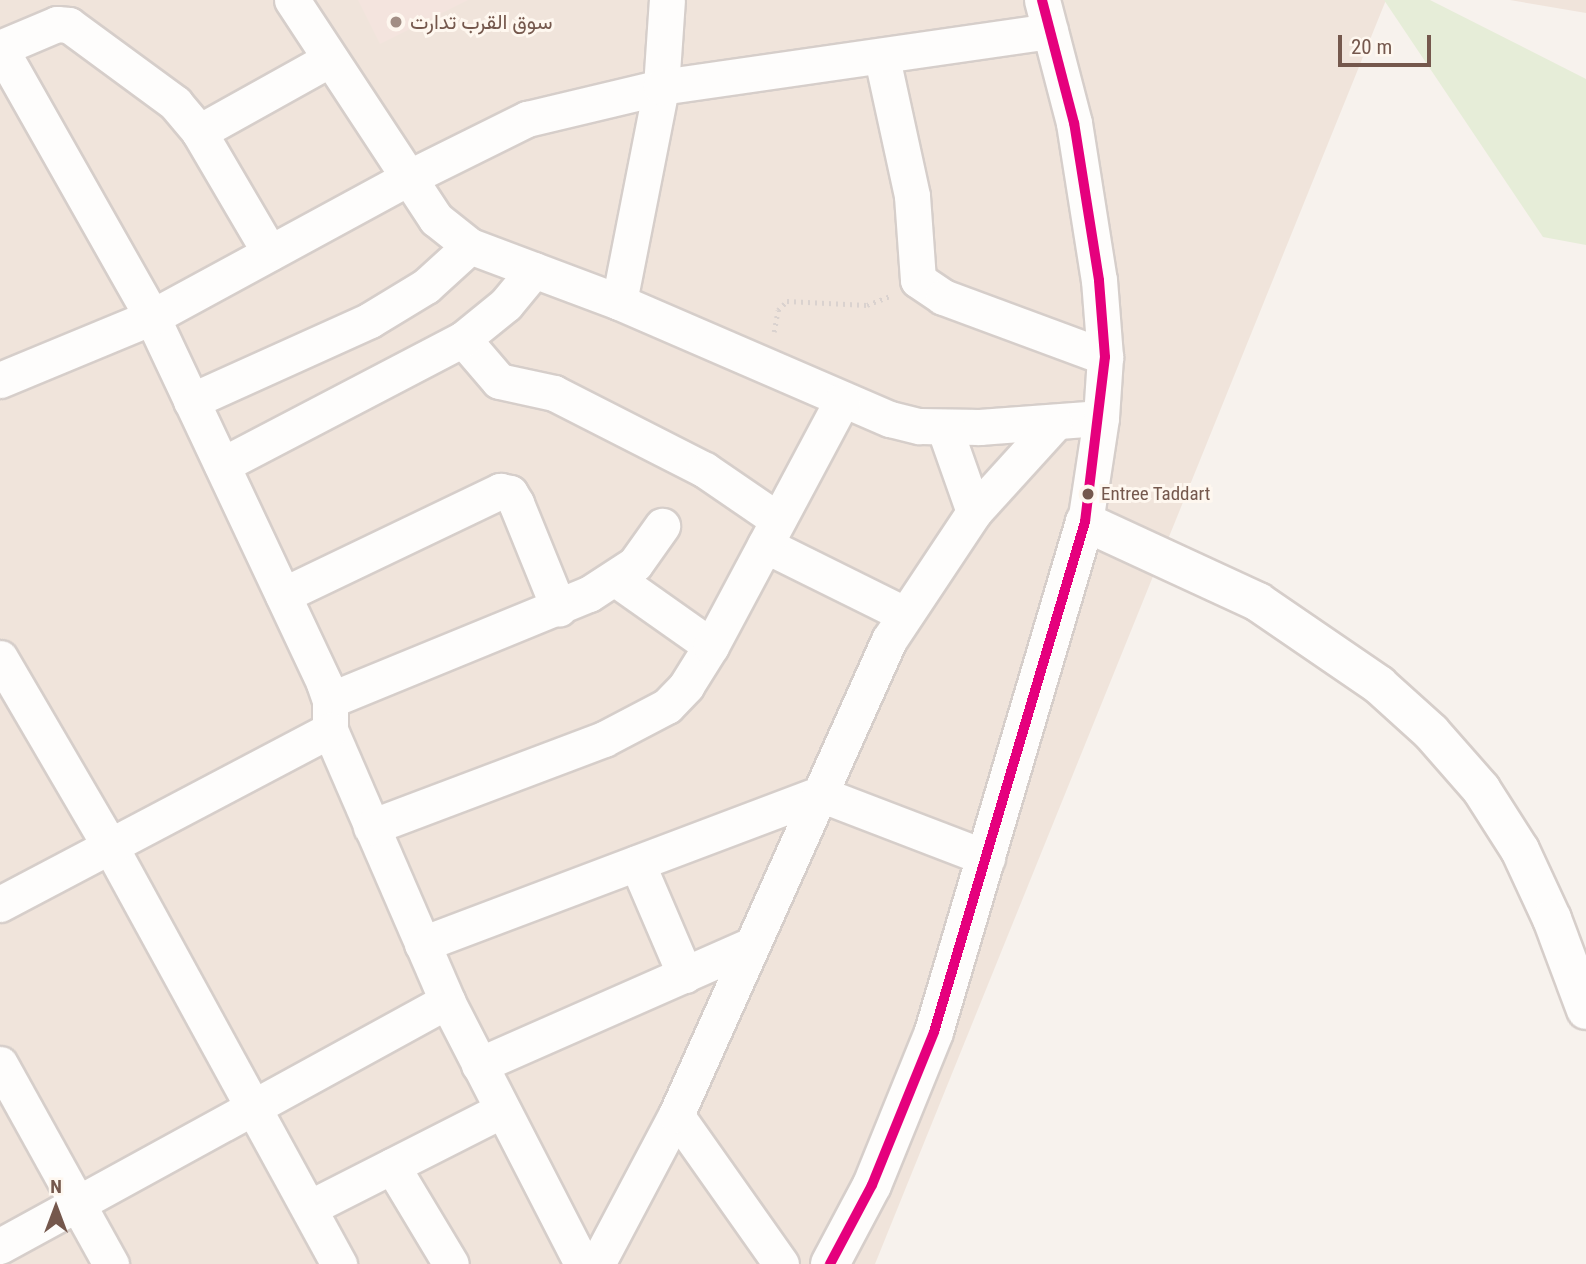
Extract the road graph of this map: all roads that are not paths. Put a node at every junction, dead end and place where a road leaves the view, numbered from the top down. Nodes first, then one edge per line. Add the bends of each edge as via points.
1 (292, 0) edge
2 (667, 0) edge
3 (1046, 16) edge
4 (0, 48) edge
5 (882, 58) junction
6 (330, 59) junction
7 (661, 87) junction
8 (199, 132) junction
9 (410, 177) junction
10 (470, 246) junction
11 (270, 253) junction
12 (534, 270) junction
13 (620, 302) junction
14 (152, 317) junction
15 (463, 339) junction
16 (1105, 357) junction
17 (0, 380) edge
18 (191, 401) junction
19 (842, 401) junction
20 (1101, 418) junction
21 (1055, 423) junction
22 (944, 427) junction
23 (222, 465) junction
24 (974, 512) junction
25 (1085, 522) junction
26 (662, 526) dead end
27 (772, 533) junction
28 (616, 579) junction
29 (282, 595) junction
30 (559, 609) junction
31 (904, 614) junction
32 (711, 646) junction
33 (0, 658) edge
34 (330, 715) junction
35 (820, 793) junction
36 (371, 827) junction
37 (110, 846) junction
38 (987, 858) junction
39 (637, 863) junction
40 (0, 904) edge
41 (422, 944) junction
42 (751, 945) junction
43 (685, 975) junction
44 (447, 1001) junction
45 (1586, 1010) edge
46 (0, 1064) edge
47 (480, 1065) junction
48 (254, 1106) junction
49 (502, 1110) junction
50 (11, 1111) edge
51 (676, 1115) junction
52 (393, 1166) junction
53 (76, 1204) junction
54 (309, 1208) junction
55 (0, 1246) edge
56 (110, 1264) edge
57 (339, 1264) edge
58 (450, 1264) edge
59 (582, 1264) edge
60 (597, 1264) edge
61 (781, 1264) edge
62 (830, 1264) edge

1 - 6 street
2 - 7 street
3 - 5 street
3 - 16 street via 1091,207
4 - 8 street via 57,24 68,25 175,103
4 - 14 street
5 - 7 street
5 - 16 street via 912,196 918,280 943,297
6 - 8 street
6 - 9 street
7 - 9 street via 527,119
7 - 13 street
8 - 11 street
9 - 10 street via 436,219
9 - 11 street
10 - 12 street
10 - 18 street via 426,286 370,320
11 - 14 street
12 - 13 street
12 - 15 street via 506,304
13 - 19 street
14 - 17 street
14 - 18 street
15 - 23 street
15 - 27 street via 499,381 564,397 705,470
16 - 20 street
18 - 23 street
19 - 22 street via 890,419
19 - 27 street
20 - 21 street
20 - 25 street
21 - 22 street
21 - 24 street
22 - 24 street
23 - 29 street
24 - 31 street
25 - 38 street
25 - 45 street via 1258,602 1379,685 1431,732 1481,789 1520,850
26 - 28 street via 635,564
27 - 31 street
27 - 32 street
28 - 30 street
28 - 32 street
29 - 30 street via 500,491 510,493 516,503
29 - 34 street
30 - 34 street
31 - 35 street via 863,693
32 - 36 street via 686,686 667,706 639,722
33 - 37 street
34 - 36 street
34 - 37 street
35 - 38 street
35 - 39 street
35 - 42 street
36 - 41 street
37 - 40 street
37 - 48 street
38 - 62 street via 904,1115
39 - 41 street
39 - 43 street
41 - 44 street
42 - 43 street
42 - 51 street
43 - 47 street
44 - 47 street
44 - 48 street
46 - 50 street
47 - 49 street
48 - 53 street
48 - 54 street
49 - 52 street
49 - 59 street
50 - 53 street
51 - 60 street
51 - 61 street
52 - 54 street
52 - 58 street
53 - 55 street
53 - 56 street
54 - 57 street

